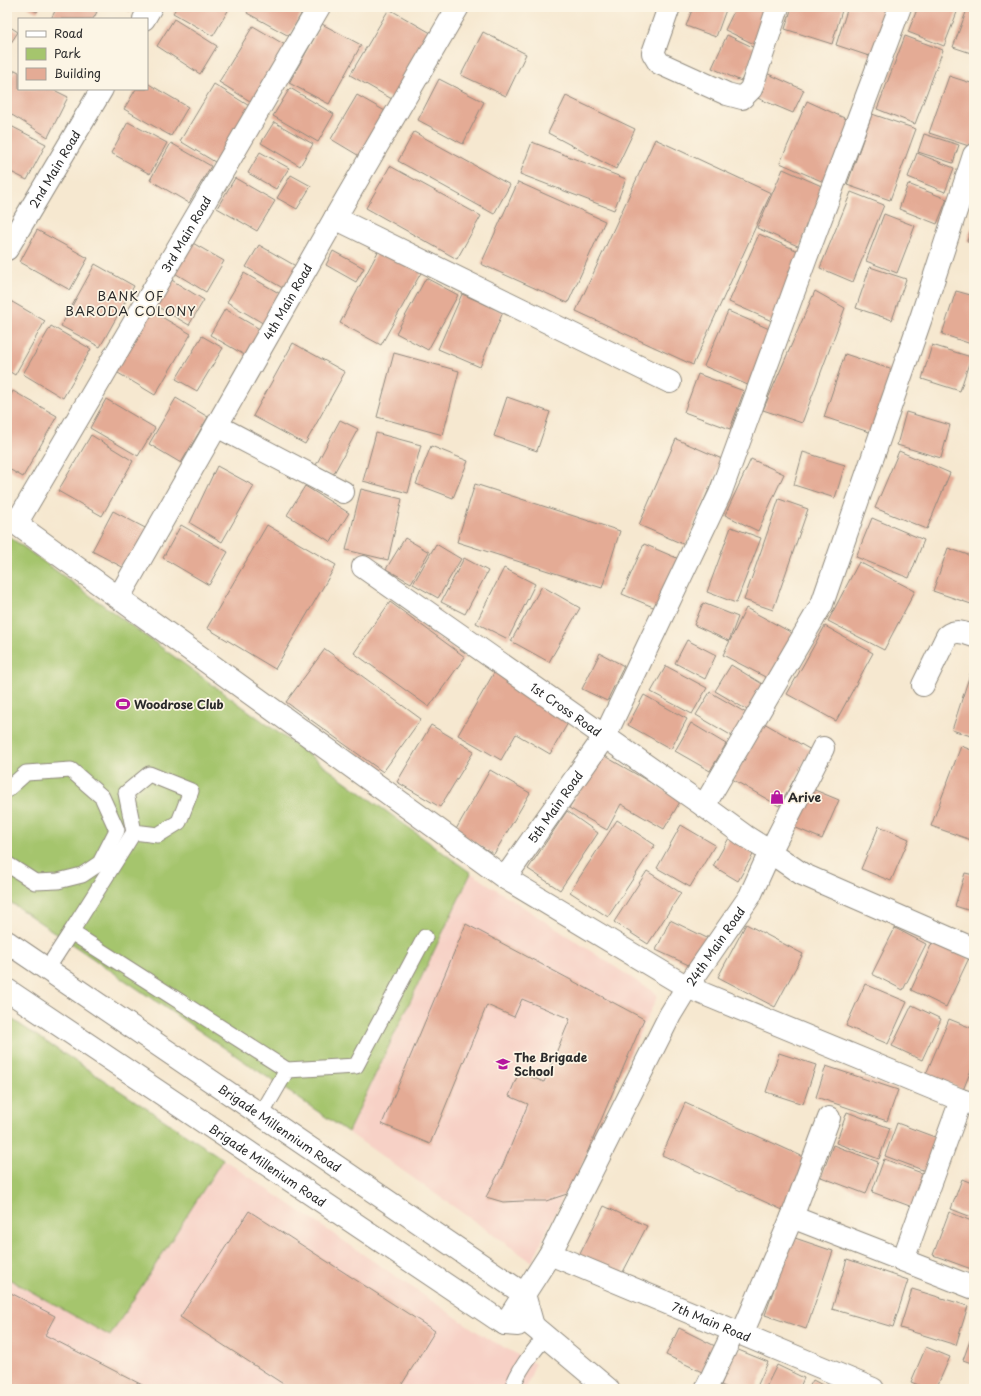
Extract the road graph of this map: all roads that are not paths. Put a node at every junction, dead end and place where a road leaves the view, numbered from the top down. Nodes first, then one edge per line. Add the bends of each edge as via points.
1 (151, 7) edge
2 (319, 7) edge
3 (458, 7) edge
4 (669, 7) edge
5 (778, 7) edge
6 (900, 7) edge
7 (145, 18) edge
8 (101, 90) edge
9 (974, 156) edge
10 (335, 218) junction
11 (7, 249) edge
12 (670, 382) dead end
13 (217, 426) junction
14 (343, 492) dead end
15 (12, 520) edge
16 (363, 567) dead end
17 (119, 597) junction
18 (974, 636) edge
19 (923, 685) dead end
20 (605, 736) junction
21 (823, 748) dead end
22 (7, 790) edge
23 (704, 806) junction
24 (134, 832) junction
25 (770, 852) junction
26 (7, 864) edge
27 (105, 866) junction
28 (505, 878) junction
29 (71, 932) junction
30 (425, 937) dead end
31 (7, 942) edge
32 (974, 949) edge
33 (47, 969) junction
34 (687, 987) junction
35 (7, 990) edge
36 (287, 1070) junction
37 (968, 1102) edge
38 (261, 1115) junction
39 (829, 1118) dead end
40 (792, 1217) junction
41 (550, 1254) junction
42 (903, 1260) junction
43 (974, 1288) edge
44 (524, 1294) junction
45 (505, 1324) junction
46 (539, 1331) junction
47 (738, 1332) junction
48 (512, 1389) edge
49 (608, 1389) edge
50 (706, 1389) edge
51 (873, 1389) edge

1 - 7 street
2 - 15 street, 3rd Main Road
3 - 10 street, 4th Main Road
4 - 5 street via 653,53 659,63 727,94 742,98 751,89
6 - 20 street, 5th Main Road via 720,494
8 - 11 street, 2nd Main Road
9 - 23 street via 922,316 822,604
10 - 12 street
10 - 13 street, 4th Main Road
13 - 14 street
13 - 17 street, 4th Main Road
15 - 17 street
16 - 20 street, 1st Cross Road
17 - 28 street
18 - 19 street via 958,632 951,632 946,636
20 - 23 street, 1st Cross Road
20 - 28 street, 5th Main Road
21 - 25 street, 24th Main Road
22 - 27 lane via 26,773 71,770 102,796 117,830
23 - 25 street, 1st Cross Road
24 - 24 lane via 158,835 179,822 191,791 149,774 126,793
24 - 27 lane
25 - 32 street via 802,874
25 - 34 street, 24th Main Road via 750,896
26 - 27 lane via 35,882 58,881
27 - 29 lane
28 - 34 street
29 - 33 lane
29 - 36 lane
30 - 36 lane via 356,1066
31 - 33 street, Brigade Millennium Road
33 - 38 street, Brigade Millennium Road
34 - 37 street, 24th Main Road
34 - 41 street via 670,1015
35 - 45 street, Brigade Millenium Road
36 - 38 lane
37 - 42 street
38 - 44 street, Brigade Millennium Road
39 - 40 street
40 - 42 street
40 - 47 street
41 - 44 street
41 - 47 street, 7th Main Road
42 - 43 street
44 - 45 street
44 - 46 street
45 - 46 street, Brigade Millenium Road
46 - 48 lane
46 - 49 street
47 - 50 street
47 - 51 street, 7th Main Road

